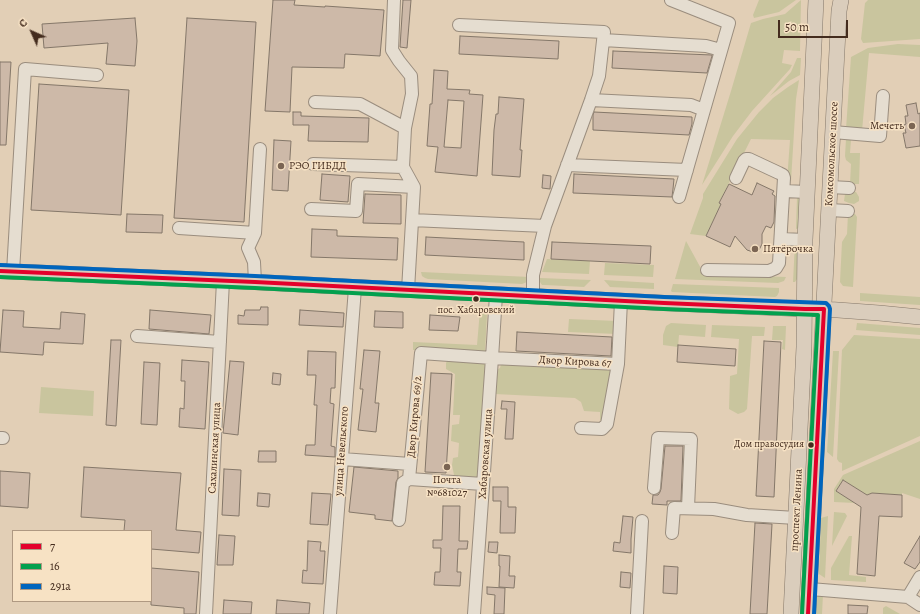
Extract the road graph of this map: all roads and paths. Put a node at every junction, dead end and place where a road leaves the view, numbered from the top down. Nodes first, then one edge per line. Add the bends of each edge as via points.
1 (394, 0) edge
2 (671, 0) edge
3 (816, 0) edge
4 (841, 0) edge
5 (459, 25) dead end
6 (603, 40) junction
7 (721, 50) junction
8 (97, 75) dead end
9 (883, 96) dead end
10 (591, 100) junction
11 (315, 102) dead end
12 (704, 110) junction
13 (405, 128) junction
14 (833, 132) junction
15 (260, 149) dead end
16 (313, 164) dead end
17 (567, 165) junction
18 (403, 167) junction
19 (687, 170) junction
20 (736, 178) dead end
21 (414, 186) junction
22 (830, 187) junction
23 (850, 188) dead end
24 (784, 191) junction
25 (807, 192) junction
26 (680, 197) dead end
27 (311, 209) dead end
28 (829, 210) junction
29 (848, 211) dead end
30 (412, 220) junction
31 (546, 226) junction
32 (179, 228) dead end
33 (255, 233) junction
34 (781, 239) junction
35 (805, 240) junction
36 (707, 270) dead end
37 (6, 272) edge
38 (223, 281) junction
39 (255, 282) junction
40 (355, 288) junction
41 (408, 290) junction
42 (496, 295) junction
43 (533, 297) junction
44 (621, 301) junction
45 (805, 309) junction
46 (824, 309) junction
47 (920, 317) edge
48 (137, 336) dead end
49 (220, 342) junction
50 (492, 358) junction
51 (618, 364) junction
52 (581, 428) dead end
53 (342, 459) junction
54 (410, 464) junction
55 (409, 479) junction
56 (483, 484) junction
57 (654, 488) dead end
58 (688, 508) junction
59 (796, 518) junction
60 (399, 520) dead end
61 (642, 521) dead end
62 (672, 533) dead end
63 (920, 577) edge
64 (810, 589) junction
65 (908, 597) junction
66 (920, 605) edge
67 (206, 614) edge
68 (330, 614) edge
69 (474, 614) edge
70 (637, 614) edge
71 (791, 614) edge
72 (808, 614) edge

1 - 13 street via 392,50 412,76 412,94
2 - 7 street via 729,23
3 - 25 main road, Комсомольское шоссе
4 - 14 main road, Комсомольское шоссе
5 - 6 street via 604,32
6 - 7 street via 706,46
6 - 10 street via 599,76
7 - 12 street
8 - 37 street via 25,69
9 - 14 street via 880,136
10 - 12 street via 691,105
10 - 17 street
11 - 13 street via 360,104
12 - 19 street
13 - 18 street
14 - 22 main road, Комсомольское шоссе
15 - 33 street
16 - 18 street
17 - 19 street
17 - 31 street
18 - 21 street
19 - 26 street
20 - 24 street via 744,161 749,159 782,175
21 - 27 street via 358,184 356,212
21 - 30 street
22 - 23 street
22 - 28 main road, Комсомольское шоссе
24 - 25 street
24 - 34 street
25 - 35 main road, Комсомольское шоссе
28 - 29 street
28 - 46 main road, Комсомольское шоссе
30 - 31 street
30 - 41 street
31 - 43 street via 533,275
32 - 33 street
33 - 39 street via 248,248 254,262
34 - 35 street
34 - 36 street via 779,263 773,270
35 - 45 main road, Комсомольское шоссе
37 - 38 main road
38 - 39 main road
38 - 49 street, Сахалинская улица
39 - 40 main road
40 - 41 main road
40 - 53 street, улица Невельского
41 - 42 main road
42 - 43 main road
42 - 50 street, Хабаровская улица
43 - 44 main road
44 - 45 main road
44 - 51 street, Двор Кирова 67
45 - 46 main road
45 - 59 main road, проспект Ленина
46 - 47 main road
46 - 64 main road, проспект Ленина
48 - 49 street
49 - 67 street, Сахалинская улица
50 - 51 street, Двор Кирова 67
50 - 54 street, Двор Кирова 69/2 via 420,353
50 - 56 street, Хабаровская улица
51 - 52 street via 608,424 602,429
53 - 54 street
53 - 68 street, улица Невельского
54 - 55 street, Двор Кирова 69/2
55 - 56 street
55 - 60 street, Двор Кирова 69/2 via 404,483
56 - 69 street, Хабаровская улица
57 - 58 street via 658,438 691,439
58 - 59 street
58 - 62 street via 674,508
59 - 71 main road, проспект Ленина
61 - 70 street
63 - 65 street
64 - 65 street
64 - 72 main road, проспект Ленина
65 - 66 street

